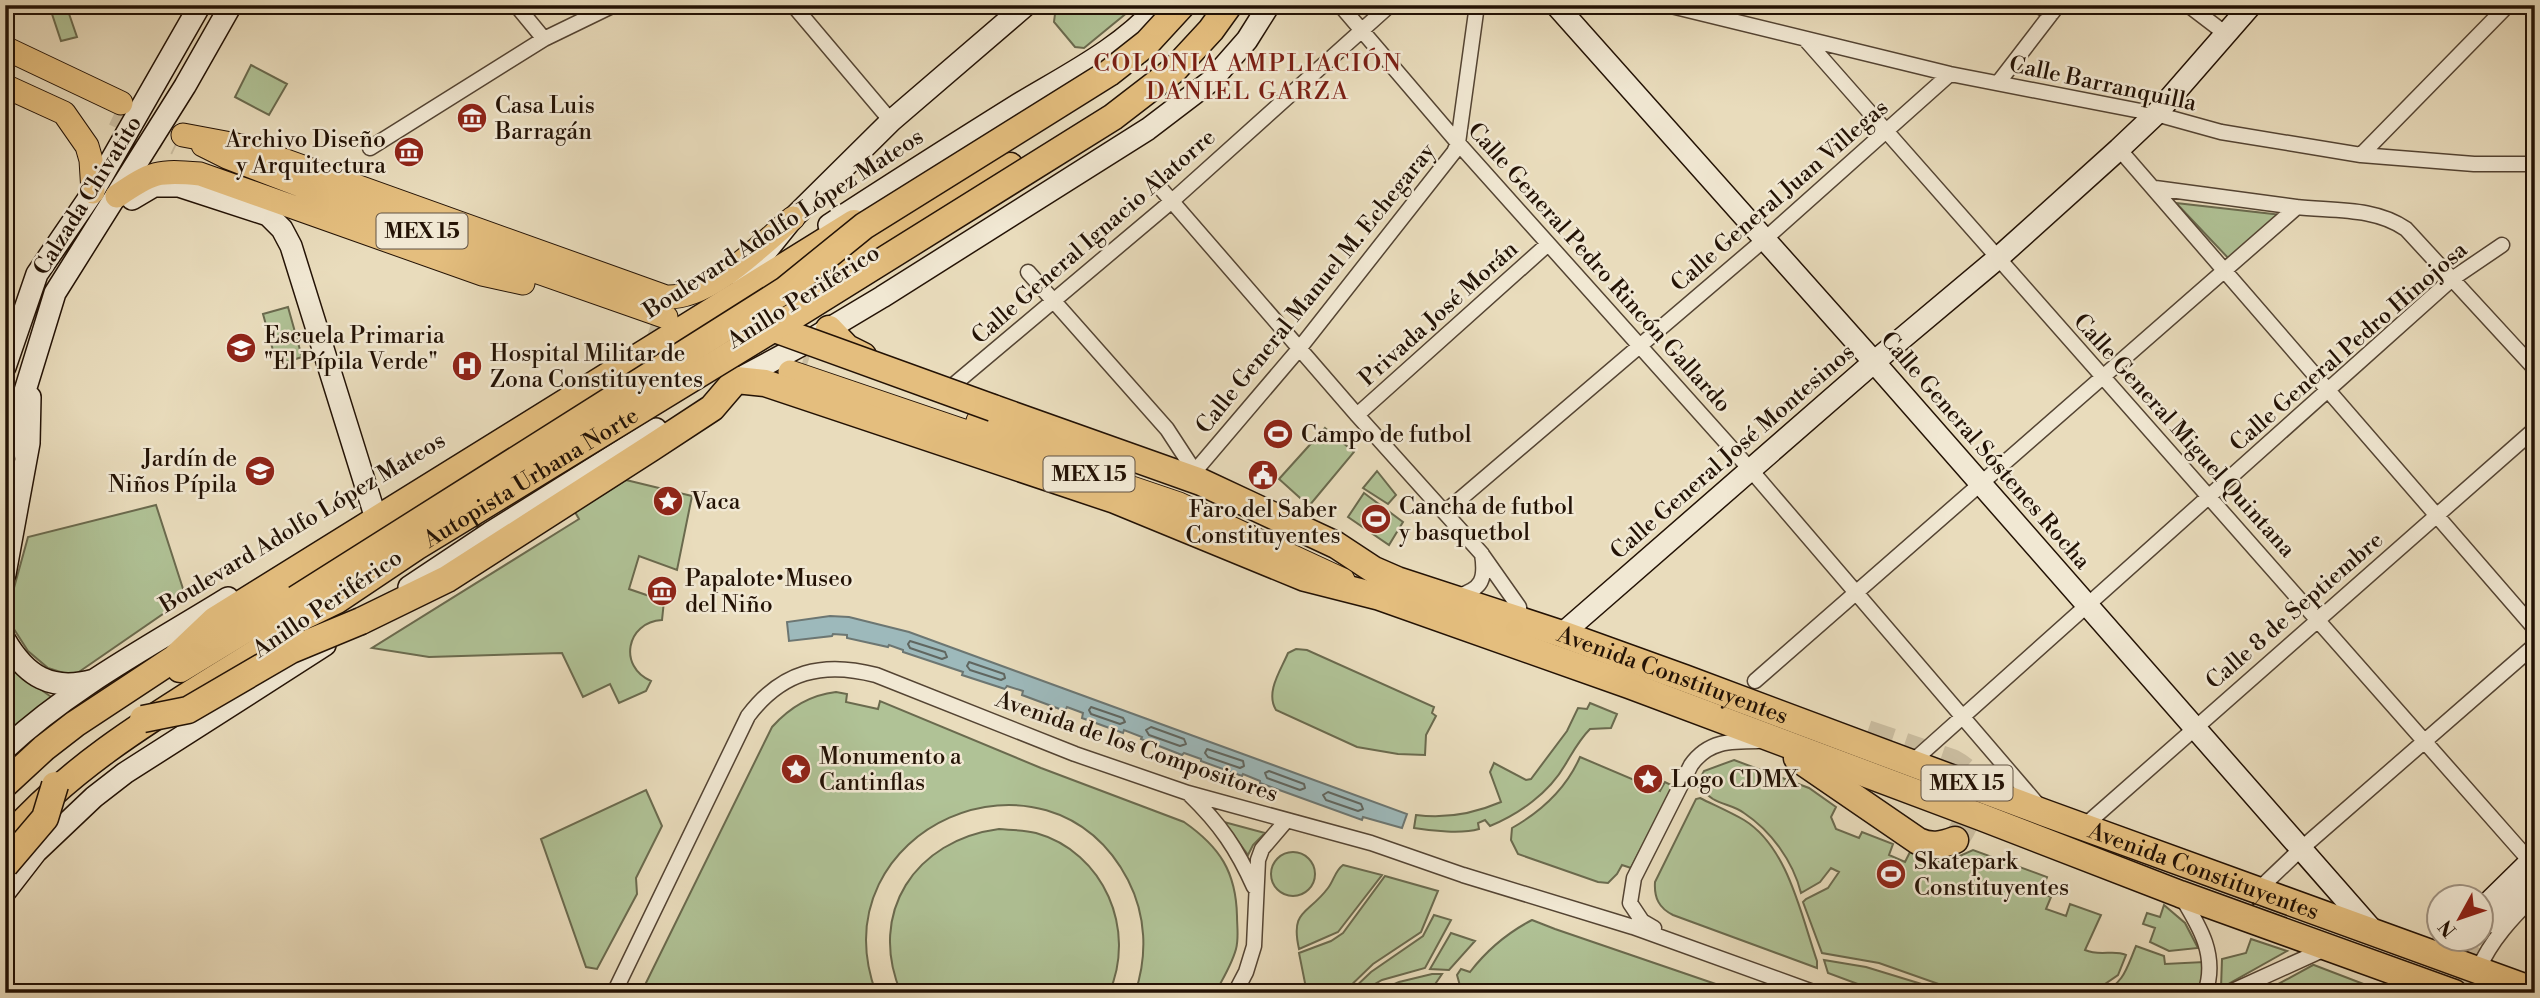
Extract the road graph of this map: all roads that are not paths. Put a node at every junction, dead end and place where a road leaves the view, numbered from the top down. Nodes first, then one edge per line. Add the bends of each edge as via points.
1 (200, 5) edge
2 (231, 5) edge
3 (516, 5) edge
4 (614, 5) edge
5 (793, 5) edge
6 (1026, 5) edge
7 (1159, 5) edge
8 (1172, 5) edge
9 (1182, 5) edge
10 (1215, 5) edge
11 (1229, 5) edge
12 (1269, 5) edge
13 (1340, 5) edge
14 (1390, 5) edge
15 (1477, 5) edge
16 (1667, 5) edge
17 (2036, 5) edge
18 (2189, 5) edge
19 (2251, 5) edge
20 (2508, 5) edge
21 (1561, 8) edge
22 (2055, 9) edge
23 (1002, 13) edge
24 (1362, 31) junction
25 (2226, 34) junction
26 (544, 39) junction
27 (1805, 39) junction
28 (5, 48) edge
29 (5, 64) edge
30 (1951, 74) junction
31 (1998, 83) junction
32 (5, 86) edge
33 (2156, 114) junction
34 (891, 121) junction
35 (1888, 132) junction
36 (180, 139) junction
37 (1458, 143) junction
38 (370, 148) dead end
39 (2119, 149) junction
40 (2361, 155) junction
41 (2535, 164) edge
42 (1156, 183) dead end
43 (2155, 188) junction
44 (93, 192) junction
45 (117, 196) junction
46 (1172, 201) junction
47 (2297, 207) junction
48 (793, 218) junction
49 (99, 223) junction
50 (1765, 239) junction
51 (1549, 244) junction
52 (2502, 245) dead end
53 (1998, 258) junction
54 (2227, 270) junction
55 (1028, 272) dead end
56 (2452, 279) junction
57 (743, 280) junction
58 (523, 283) junction
59 (1053, 301) junction
60 (830, 329) junction
61 (1640, 345) junction
62 (1299, 349) junction
63 (1874, 362) junction
64 (5, 367) edge
65 (799, 367) tunnel mouth
66 (2535, 369) edge
67 (2102, 377) junction
68 (29, 378) junction
69 (736, 380) junction
70 (951, 387) junction
71 (2330, 390) junction
72 (1357, 415) junction
73 (2535, 429) edge
74 (5, 456) edge
75 (1750, 469) junction
76 (1193, 475) junction
77 (1980, 482) junction
78 (428, 489) junction
79 (2210, 497) junction
80 (373, 509) junction
81 (1445, 512) junction
82 (2437, 515) junction
83 (302, 552) junction
84 (1481, 553) junction
85 (5, 574) edge
86 (1384, 583) junction
87 (1856, 593) junction
88 (1450, 598) junction
89 (2087, 605) junction
90 (2318, 618) junction
91 (1520, 620) junction
92 (2535, 629) edge
93 (1562, 634) junction
94 (5, 640) edge
95 (2535, 645) edge
96 (184, 666) junction
97 (99, 678) junction
98 (1684, 678) junction
99 (1755, 681) dead end
100 (1962, 717) junction
101 (143, 719) junction
102 (2194, 727) junction
103 (1867, 733) tunnel mouth
104 (1773, 740) junction
105 (2426, 740) junction
106 (5, 749) edge
107 (1912, 762) junction
108 (5, 784) edge
109 (55, 785) junction
110 (1188, 793) junction
111 (5, 799) edge
112 (2045, 813) junction
113 (1286, 821) junction
114 (2083, 827) junction
115 (5, 835) edge
116 (1955, 840) dead end
117 (5, 842) edge
118 (2302, 848) junction
119 (5, 865) edge
120 (2533, 865) edge
121 (2258, 890) junction
122 (1256, 891) junction
123 (5, 892) edge
124 (2180, 894) junction
125 (2535, 895) edge
126 (2494, 908) edge
127 (2374, 932) junction
128 (2424, 943) edge
129 (1689, 947) junction
130 (2326, 948) junction
131 (2453, 953) edge
132 (2478, 970) junction
133 (2535, 991) edge
134 (614, 993) edge
135 (1235, 993) edge
136 (1816, 993) edge
137 (2205, 993) edge
138 (2228, 993) edge
139 (2454, 993) edge

1 - 44 main road, Calzada Chivatito
2 - 45 main road, Calzada Chivatito
3 - 26 street
4 - 26 street
5 - 34 street
6 - 23 main road
7 - 57 main road, Boulevard Adolfo López Mateos via 1083,66
8 - 78 highway, Anillo Periférico via 1135,44 1106,65
9 - 96 highway, Autopista Urbana Norte, bridge via 1147,43 1109,74 864,226 785,290
10 - 117 highway, Anillo Periférico via 1161,66 1132,89 492,489 307,620 165,708 47,799
11 - 101 highway, Autopista Urbana Norte, bridge via 1174,70 1133,103
12 - 60 main road via 1230,62 1175,109
13 - 24 street, Calle General Pedro Rincón Gallardo
14 - 24 street, Calle General Ignacio Alatorre
15 - 37 street, Calle General Manuel M. Echegaray
16 - 27 street, Calle Barranquilla
17 - 22 street
18 - 25 street
19 - 25 main road, Calle General José Montesinos
20 - 40 street
21 - 50 main road, Calle General Sóstenes Rocha
22 - 31 street
23 - 34 main road
24 - 37 street, Calle General Pedro Rincón Gallardo
24 - 46 street, Calle General Ignacio Alatorre
25 - 33 main road, Calle General José Montesinos
26 - 38 street
27 - 30 street, Calle Barranquilla
27 - 35 street, Calle General Miguel Quintana
28 - 29 main road via 117,109
30 - 31 street, Calle Barranquilla
30 - 35 street, Calle General Juan Villegas
31 - 33 street, Calle Barranquilla
32 - 44 main road via 64,113 87,146
33 - 39 main road, Calle General José Montesinos
33 - 40 street, Calle Barranquilla via 2221,132
34 - 48 main road
35 - 50 street, Calle General Juan Villegas
35 - 53 street, Calle General Miguel Quintana
36 - 48 main road via 247,147 666,297 706,288
36 - 58 main road, MEX 15 via 223,167
36 - 58 main road, MEX 15 via 658,322
37 - 51 street, Calle General Pedro Rincón Gallardo
37 - 62 street, Calle General Manuel M. Echegaray via 1448,162
39 - 43 street
39 - 53 main road, Calle General José Montesinos
40 - 41 street, Calle Barranquilla
42 - 46 street
43 - 47 street
43 - 54 street
44 - 64 main road, Calzada Chivatito via 37,274
45 - 49 main road, Calzada Chivatito
45 - 58 main road via 140,180 165,171 200,174 482,274
46 - 59 street, Calle General Ignacio Alatorre
46 - 62 street
47 - 54 street
47 - 56 street via 2388,218 2406,229
48 - 57 main road
49 - 68 main road, Calzada Chivatito via 55,293
49 - 80 main road via 154,186 179,186 268,215 282,229
50 - 61 street, Calle General Juan Villegas
50 - 63 main road, Calle General Sóstenes Rocha
51 - 61 street, Calle General Pedro Rincón Gallardo
51 - 72 street, Privada José Morán
52 - 56 street, Calle General Pedro Hinojosa
53 - 63 main road, Calle General José Montesinos
53 - 67 street, Calle General Miguel Quintana
54 - 67 street
54 - 71 street
55 - 59 street
56 - 66 street
56 - 71 street, Calle General Pedro Hinojosa
57 - 80 main road, Boulevard Adolfo López Mateos
59 - 70 street, Calle General Ignacio Alatorre
59 - 76 street via 1167,429
60 - 69 main road
60 - 70 highway via 854,352
61 - 75 street, Calle General Pedro Rincón Gallardo
61 - 81 street, Calle General Juan Villegas
62 - 72 street
62 - 76 street, Calle General Manuel M. Echegaray
63 - 75 main road, Calle General José Montesinos
63 - 77 main road, Calle General Sóstenes Rocha
65 - 86 main road, Avenida Constituyentes / MEX 15
67 - 77 street
67 - 79 street, Calle General Miguel Quintana
68 - 74 main road, Calzada Chivatito
68 - 85 main road via 29,443
69 - 86 highway via 765,383 1115,500 1305,578
69 - 101 highway, bridge via 712,408 427,590 291,650 188,710
69 - 123 main road via 490,533 125,773 61,827
70 - 76 highway
71 - 79 street, Calle General Pedro Hinojosa
71 - 82 street
72 - 81 street
73 - 82 street, Calle 8 de Septiembre
75 - 87 street, Calle General Pedro Rincón Gallardo
75 - 93 main road, Calle General José Montesinos
76 - 86 highway via 1351,545
76 - 96 highway, bridge via 753,320 720,318 649,354 224,620
77 - 87 street
77 - 89 main road, Calle General Sóstenes Rocha
78 - 83 highway
78 - 108 highway, Anillo Periférico via 215,620 175,658 75,724
79 - 89 street, Calle General Pedro Hinojosa
79 - 90 street, Calle General Miguel Quintana
80 - 83 main road, Boulevard Adolfo López Mateos
81 - 84 street
82 - 90 street, Calle 8 de Septiembre
82 - 92 street
83 - 97 main road, Boulevard Adolfo López Mateos
84 - 88 street via 1485,570 1481,582 1472,592
84 - 91 street via 1519,607
86 - 88 highway, Avenida Constituyentes / MEX 15
86 - 104 highway, Avenida Constituyentes / MEX 15
87 - 99 street
87 - 100 street, Calle General Pedro Rincón Gallardo
88 - 91 highway, Avenida Constituyentes / MEX 15
89 - 100 street, Calle General Pedro Hinojosa
89 - 102 main road, Calle General Sóstenes Rocha
90 - 102 street, Calle 8 de Septiembre
90 - 105 street, Calle General Miguel Quintana
91 - 93 highway, Avenida Constituyentes / MEX 15
93 - 98 highway, Avenida Constituyentes / MEX 15
94 - 97 main road via 21,663 40,678 72,684
95 - 105 street
96 - 111 highway, Autopista Urbana Norte via 81,734
97 - 106 main road, Boulevard Adolfo López Mateos
98 - 103 highway via 1742,686
98 - 107 highway, Avenida Constituyentes / MEX 15
100 - 107 street, Calle General Pedro Hinojosa
100 - 112 street, Calle General Pedro Rincón Gallardo
101 - 109 highway, Autopista Urbana Norte
102 - 114 street, Calle 8 de Septiembre
102 - 118 main road, Calle General Sóstenes Rocha
104 - 116 highway via 1918,841 1936,845
104 - 124 highway, Avenida Constituyentes / MEX 15
104 - 129 street via 1721,743 1698,756 1634,878 1630,903 1642,921
105 - 118 street
105 - 120 street, Calle General Miguel Quintana
107 - 112 highway, Avenida Constituyentes / MEX 15
109 - 115 highway, Autopista Urbana Norte
109 - 119 highway, bridge via 45,818
110 - 113 street, Avenida de los Compositores
110 - 122 street via 1228,836
110 - 134 street, Avenida de los Compositores via 876,675 842,668 798,675 765,696 742,726
112 - 114 highway, Avenida Constituyentes / MEX 15
113 - 122 street via 1262,849
113 - 129 street, Avenida de los Compositores via 1371,843
114 - 121 highway, Avenida Constituyentes / MEX 15
118 - 121 street
118 - 127 main road, Calle General Sóstenes Rocha
120 - 126 main road
121 - 127 highway, Avenida Constituyentes / MEX 15
122 - 135 street via 1254,946
124 - 130 highway, Avenida Constituyentes / MEX 15
124 - 137 street via 2209,956
125 - 132 street via 2496,936
127 - 128 highway, Avenida Constituyentes / MEX 15
129 - 136 street, Avenida de los Compositores
130 - 138 street
130 - 139 highway, Avenida Constituyentes / MEX 15
131 - 132 highway, Avenida Constituyentes / MEX 15
132 - 133 highway, Avenida Constituyentes / MEX 15

